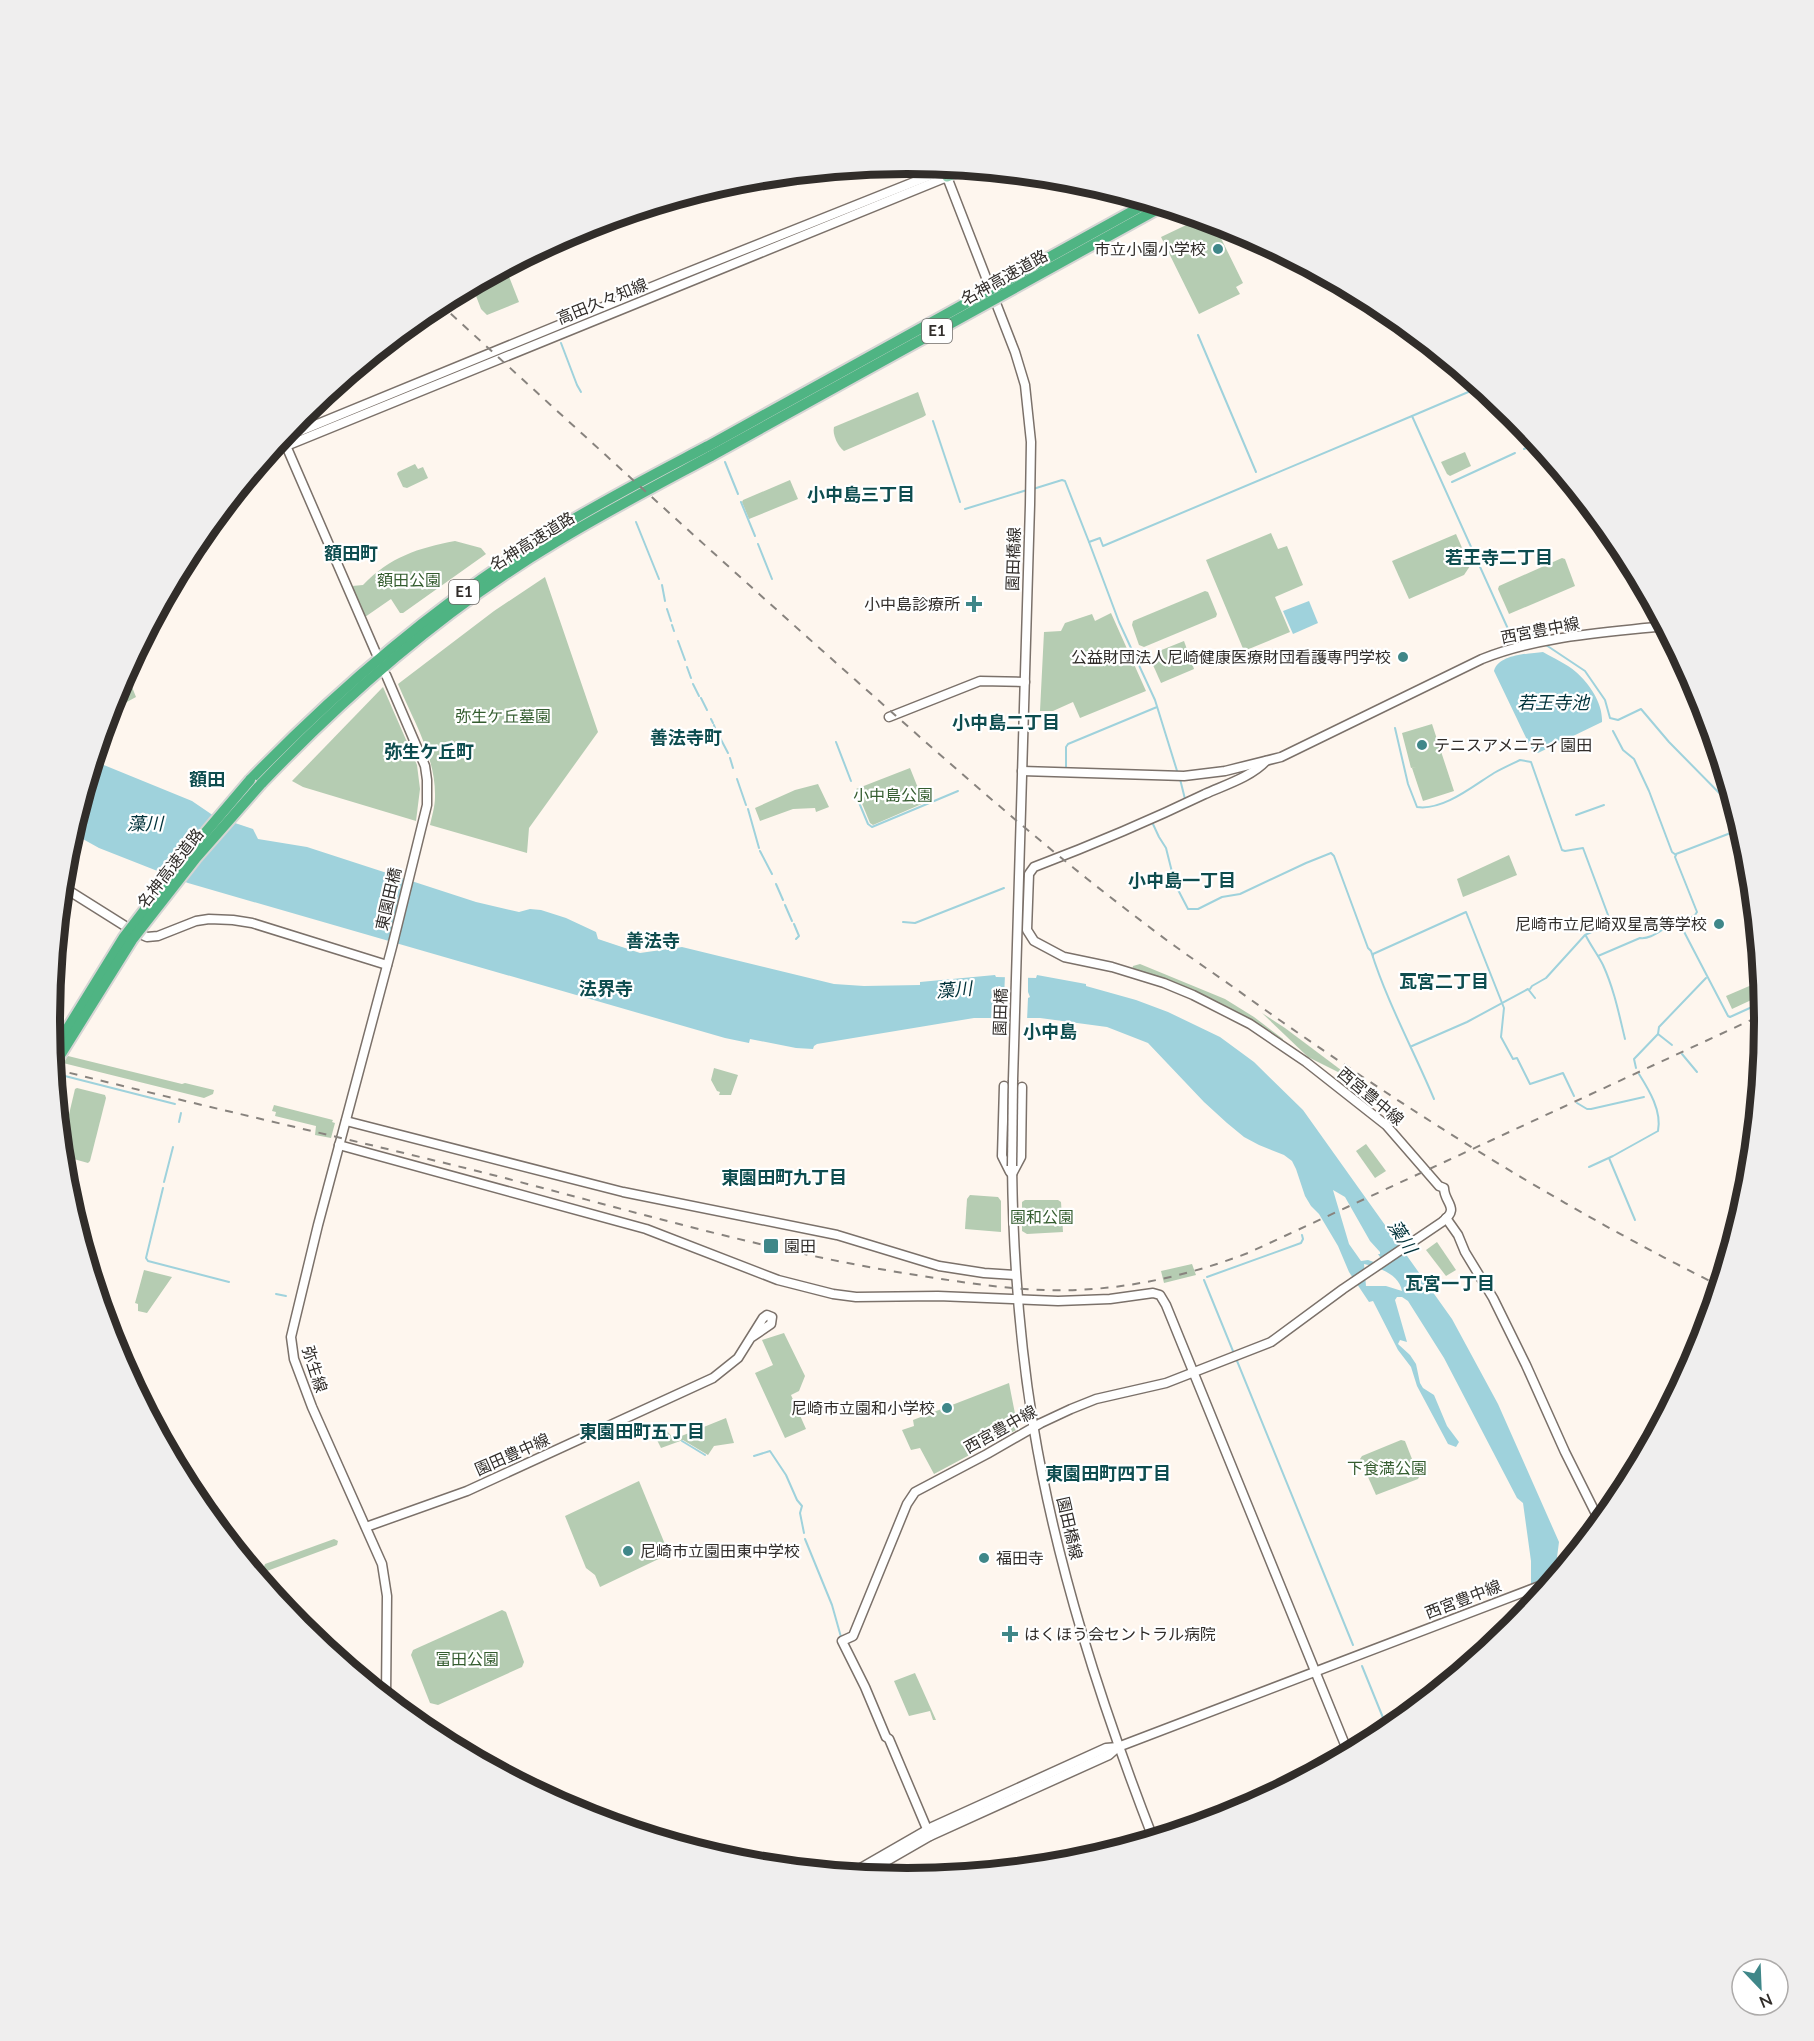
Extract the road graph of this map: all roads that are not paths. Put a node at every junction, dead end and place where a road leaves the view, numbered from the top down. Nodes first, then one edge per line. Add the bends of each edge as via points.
1 (935, 175) edge
2 (948, 175) edge
3 (1141, 207) edge
4 (1154, 211) edge
5 (296, 435) edge
6 (285, 446) edge
7 (710, 451) junction
8 (1657, 627) edge
9 (376, 653) dead end
10 (386, 675) dead end
11 (1025, 682) junction
12 (889, 717) dead end
13 (1266, 761) junction
14 (1022, 771) junction
15 (1226, 771) junction
16 (256, 782) junction
17 (1230, 783) junction
18 (70, 891) edge
19 (1017, 952) joint
20 (387, 964) junction
21 (61, 1039) edge
22 (367, 1044) joint
23 (61, 1053) edge
24 (1013, 1070) joint
25 (1004, 1086) dead end
26 (1022, 1087) dead end
27 (346, 1121) junction
28 (339, 1145) junction
29 (1012, 1170) junction
30 (1444, 1220) junction
31 (1015, 1275) junction
32 (1018, 1300) junction
33 (752, 1337) dead end
34 (1192, 1373) junction
35 (1034, 1427) junction
36 (1596, 1513) edge
37 (366, 1527) junction
38 (1536, 1587) edge
39 (1315, 1672) junction
40 (386, 1688) edge
41 (1345, 1745) edge
42 (1118, 1747) junction
43 (929, 1832) junction
44 (1151, 1832) edge
45 (864, 1866) edge
46 (875, 1867) edge

1 - 5 street, 高田久々知線
2 - 11 street, 園田橋線 via 1015,352 1026,396 1031,442
3 - 7 highway, 名神高速道路 / E1, bridge
4 - 7 highway, 名神高速道路 / E1, bridge
6 - 9 street
7 - 16 highway, 名神高速道路 / E1 via 556,542 453,612 399,654
8 - 13 street, 西宮豊中線 via 1543,642 1500,652
10 - 20 street, 東園田橋 via 425,766 428,794
11 - 12 street via 980,681
11 - 14 street, 園田橋線
13 - 15 street
13 - 17 street, 西宮豊中線
14 - 15 street via 1184,776
14 - 19 street, 園田橋線
15 - 17 street
16 - 21 highway, 名神高速道路 / E1, bridge via 188,853 124,937
16 - 23 highway, 名神高速道路 / E1, bridge via 132,940
17 - 30 street, 西宮豊中線 via 1095,845 1034,867 1029,873 1027,930 1034,941 1064,957 1112,967 1193,995 1250,1024 1302,1059 1386,1125 1444,1188 1451,1206
18 - 20 street via 147,937 202,920 233,920
19 - 24 street, 園田橋
20 - 22 street, 東園田橋
22 - 27 street, 弥生線
24 - 29 street, 園田橋線, bridge
25 - 29 street via 1002,1156
26 - 29 street via 1021,1157
27 - 28 street, 弥生線
27 - 31 street via 623,1192 837,1235 939,1266
28 - 32 street via 646,1229 801,1288 850,1296
28 - 37 street, 弥生線 via 291,1328 291,1345 312,1407
29 - 31 street, 園田橋線
30 - 34 street, 西宮豊中線 via 1274,1340
30 - 36 street via 1458,1235 1493,1298
31 - 32 street, 園田橋線
32 - 34 street via 1090,1301 1157,1293 1164,1300
32 - 35 street, 園田橋線
33 - 37 street, 園田豊中線 via 730,1366 708,1381 467,1491
34 - 35 street, 西宮豊中線 via 1158,1386 1096,1399
34 - 39 street
35 - 42 street, 園田橋線 via 1062,1562
35 - 43 street, 西宮豊中線 via 913,1494 853,1636 842,1641
37 - 40 street, 弥生線 via 382,1564 386,1586
38 - 39 street, 西宮豊中線
39 - 41 street
39 - 42 street, 西宮豊中線
42 - 43 street, 西宮豊中線 via 1109,1755
42 - 44 street, 園田橋線
43 - 45 street, 西宮豊中線
43 - 46 street, 西宮豊中線

